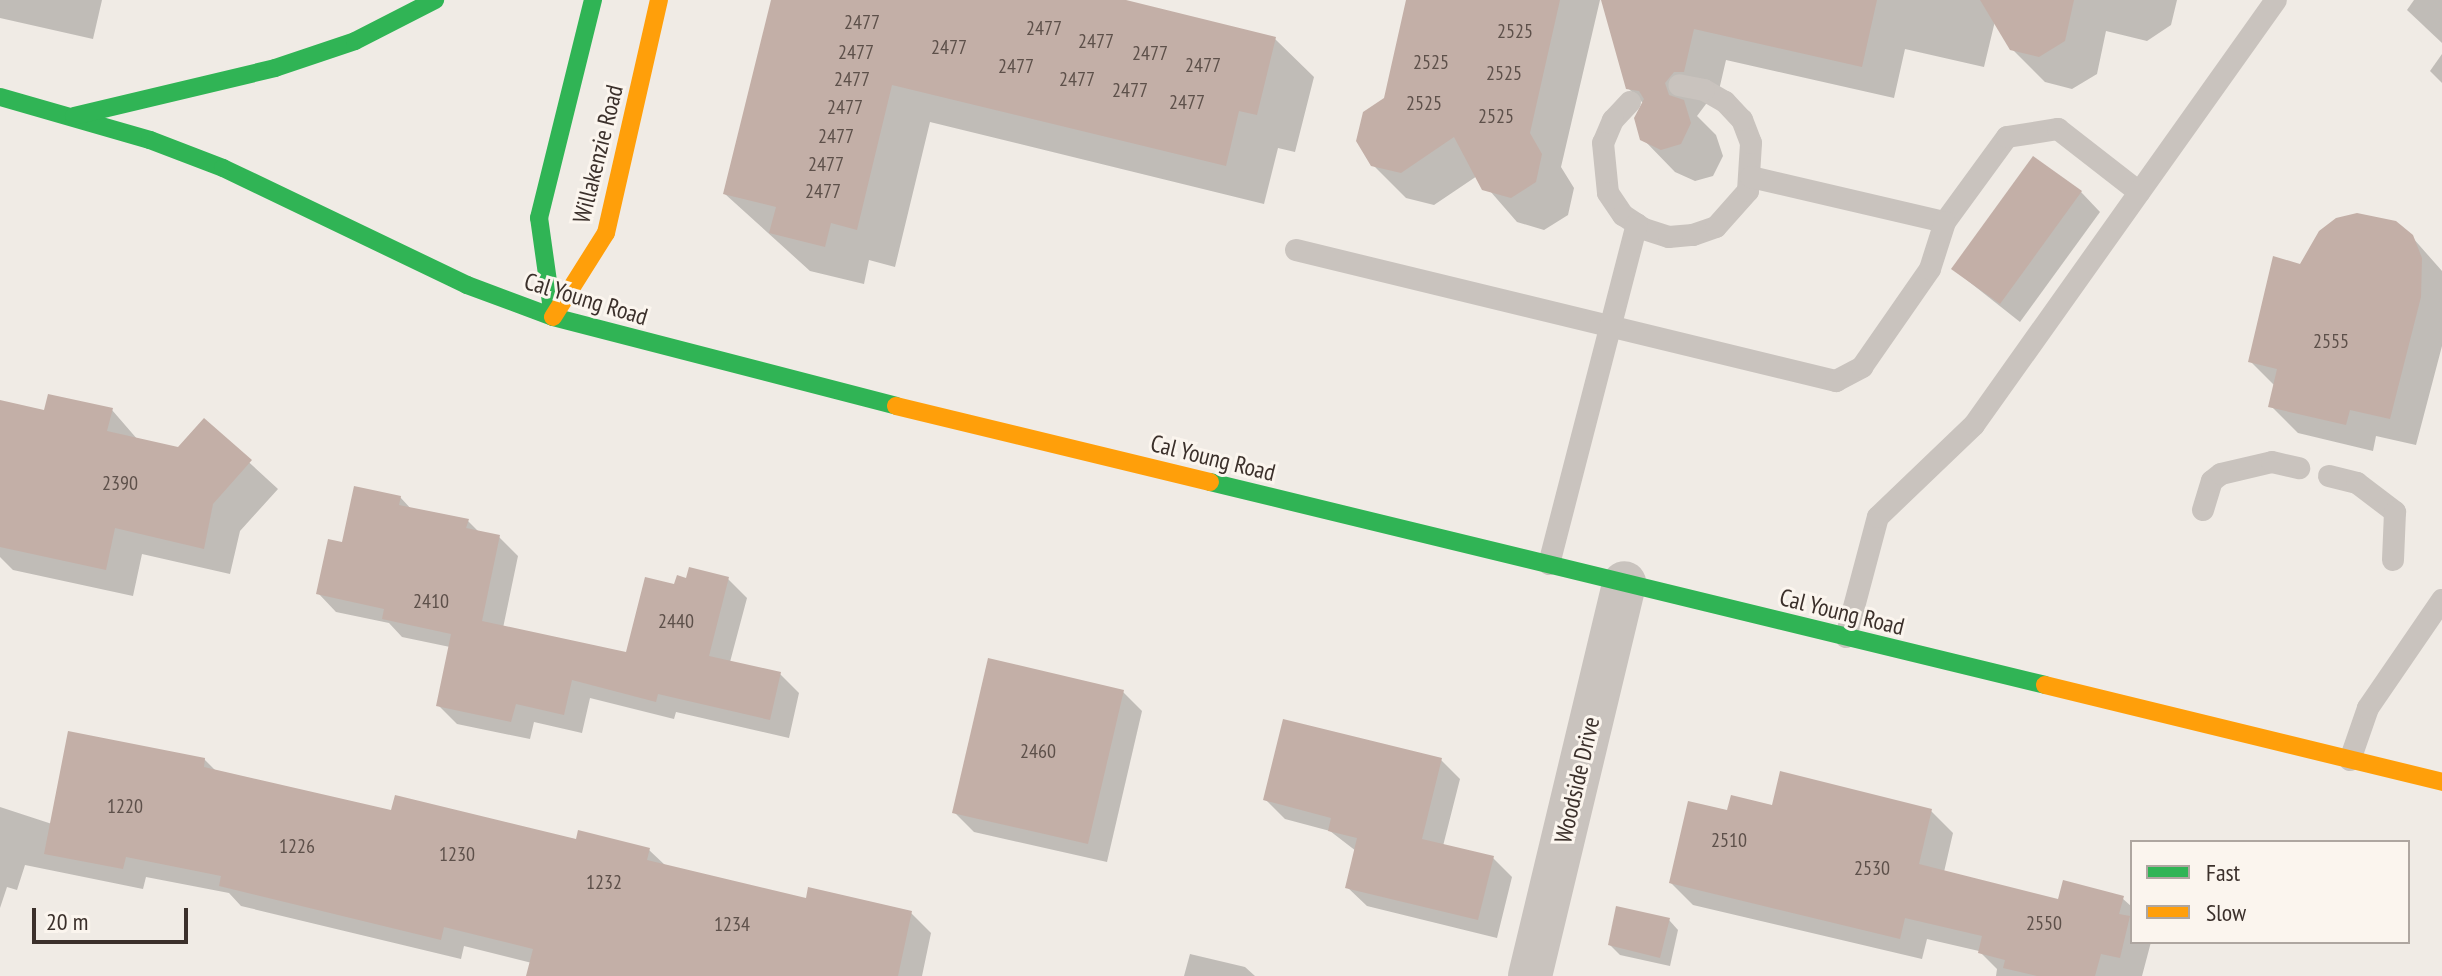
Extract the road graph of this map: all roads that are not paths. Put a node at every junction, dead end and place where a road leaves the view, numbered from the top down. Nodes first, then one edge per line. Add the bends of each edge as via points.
1 (435, 0) edge
2 (593, 0) edge
3 (659, 0) edge
4 (2276, 0) edge
5 (1679, 85) dead end
6 (0, 97) edge
7 (1630, 102) dead end
8 (72, 117) junction
9 (1751, 177) junction
10 (2139, 192) junction
11 (1945, 222) junction
12 (1637, 224) junction
13 (1296, 250) dead end
14 (553, 317) junction
15 (1611, 328) junction
16 (2299, 468) dead end
17 (2329, 476) dead end
18 (2203, 510) dead end
19 (2393, 560) dead end
20 (1549, 564) junction
21 (1624, 583) junction
22 (2442, 600) edge
23 (1846, 637) junction
24 (2350, 760) junction
25 (2442, 782) edge
26 (1542, 973) edge

1 - 8 main road via 366,36 275,68
2 - 14 main road, Willakenzie Road via 539,218
3 - 14 main road, Willakenzie Road via 606,233
4 - 10 lane
5 - 9 lane via 1714,96 1742,120 1751,143
6 - 8 main road, Cal Young Road
7 - 12 lane via 1613,120 1603,143 1602,169 1608,193
8 - 14 main road, Cal Young Road via 223,168 467,285
9 - 11 lane
9 - 12 lane via 1735,211 1716,227 1669,237
10 - 11 lane via 2058,129 2007,137
10 - 23 lane via 1974,425 1878,517
11 - 15 lane via 1930,269 1862,367 1836,381
12 - 15 lane
13 - 15 lane
14 - 20 main road, Cal Young Road via 712,361
15 - 20 lane
16 - 18 lane via 2272,462 2221,474 2212,481
17 - 19 lane via 2357,483 2395,512
20 - 21 main road, Cal Young Road
21 - 23 main road, Cal Young Road
21 - 26 street, Woodside Drive
22 - 24 lane via 2368,708
23 - 24 main road, Cal Young Road
24 - 25 main road, Cal Young Road

